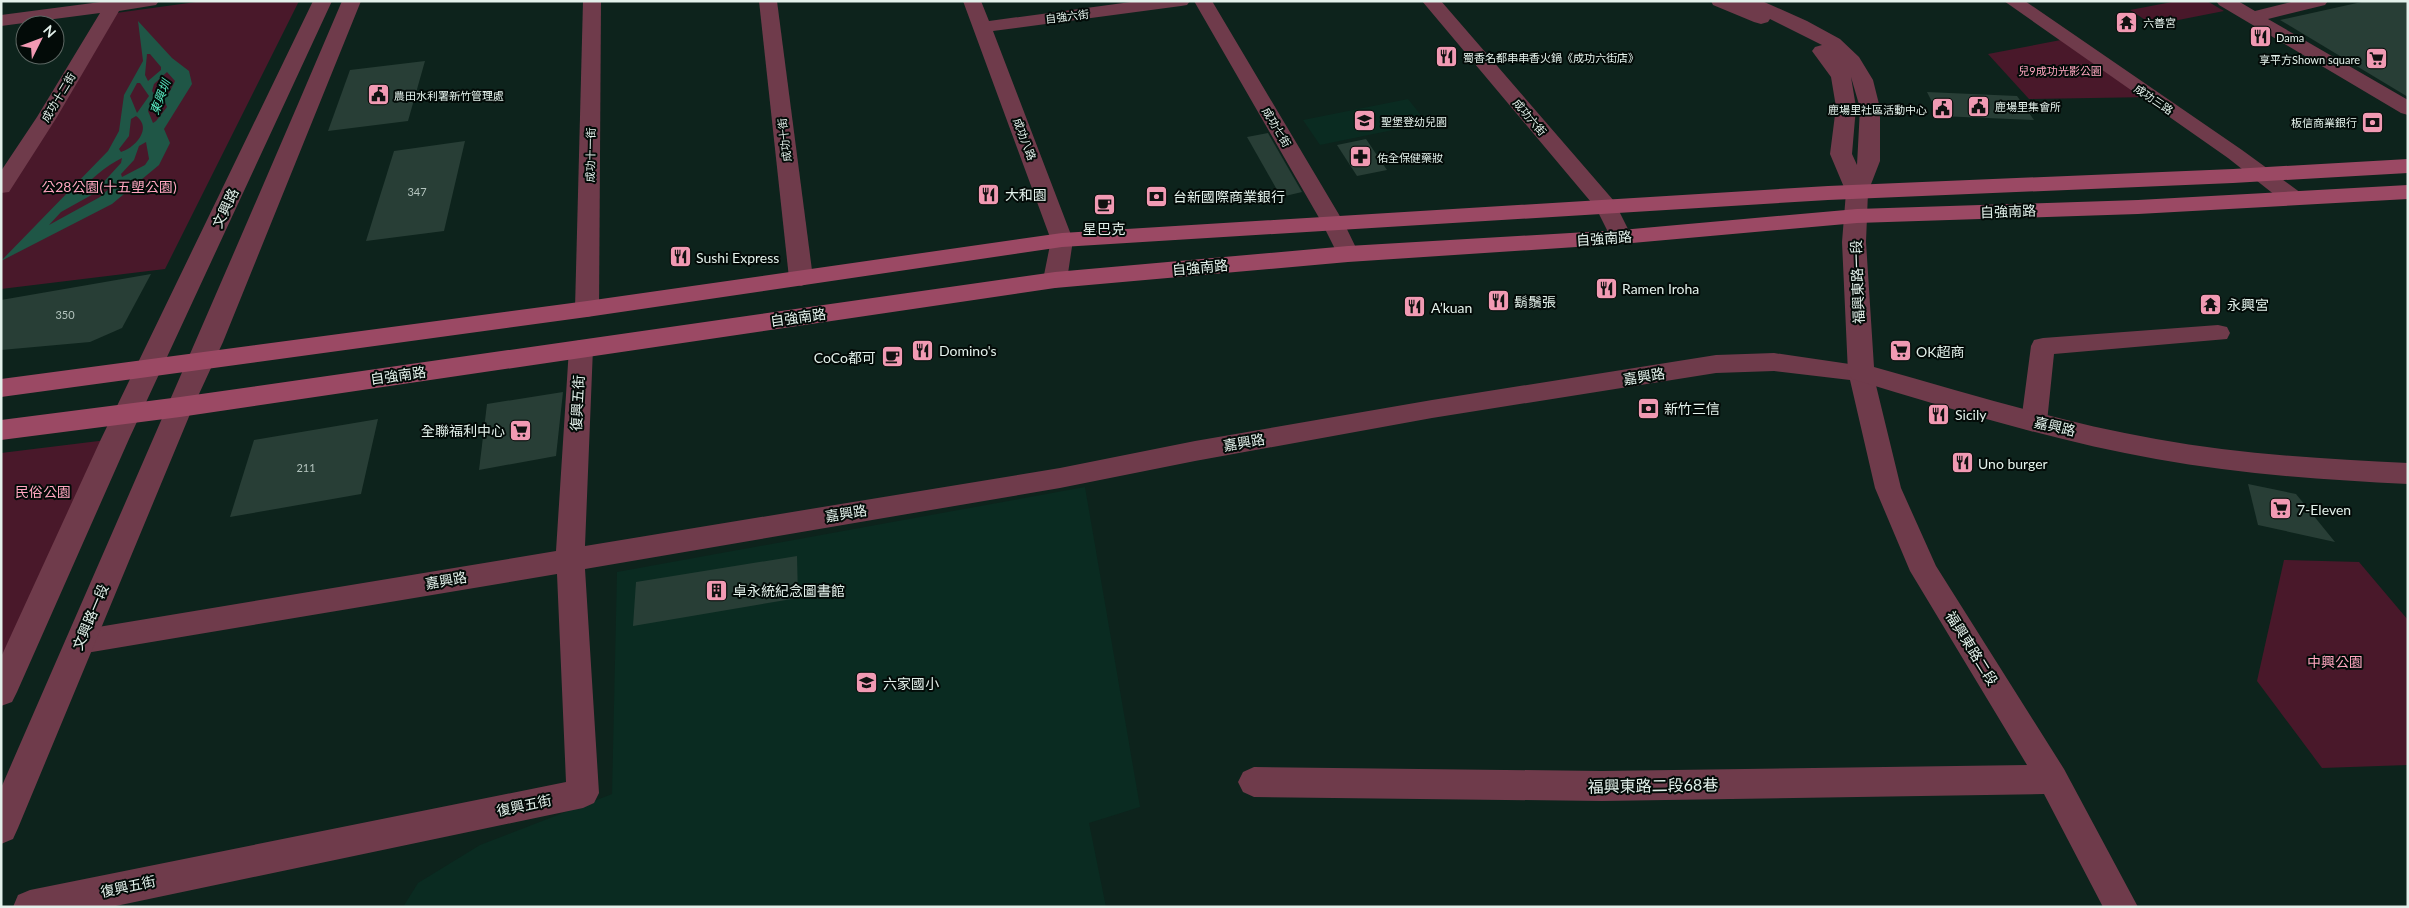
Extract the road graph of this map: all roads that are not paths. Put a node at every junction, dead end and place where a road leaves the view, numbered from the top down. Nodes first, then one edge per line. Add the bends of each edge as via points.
1 (150, 1) edge
2 (323, 1) edge
3 (352, 1) edge
4 (592, 1) edge
5 (768, 1) edge
6 (972, 1) edge
7 (1182, 1) edge
8 (1203, 1) edge
9 (1431, 1) edge
10 (1720, 1) edge
11 (1746, 1) edge
12 (2012, 1) edge
13 (2225, 1) edge
14 (2319, 1) edge
15 (113, 6) junction
16 (2252, 17) junction
17 (1, 21) edge
18 (983, 27) junction
19 (2408, 109) edge
20 (2408, 166) edge
21 (2262, 174) junction
22 (1, 187) edge
23 (1858, 192) junction
24 (2408, 192) edge
25 (2293, 198) junction
26 (1606, 206) junction
27 (1857, 216) junction
28 (1333, 223) junction
29 (1621, 237) junction
30 (1062, 240) junction
31 (1348, 254) junction
32 (801, 278) junction
33 (1055, 280) junction
34 (587, 309) junction
35 (2218, 334) dead end
36 (581, 348) junction
37 (201, 361) junction
38 (149, 368) junction
39 (1861, 373) junction
40 (1, 388) edge
41 (180, 407) junction
42 (127, 414) junction
43 (2034, 422) junction
44 (1, 430) edge
45 (2408, 474) edge
46 (570, 559) junction
47 (80, 642) junction
48 (10, 656) edge
49 (1, 692) edge
50 (2053, 779) junction
51 (1254, 782) dead end
52 (1, 828) edge
53 (30, 907) edge
54 (2121, 907) edge

1 - 15 street
2 - 38 street, 文興路
3 - 37 street
4 - 34 street, 成功十一街
5 - 32 street, 成功十街
6 - 18 street, 成功八路
7 - 18 street, 自強六街
8 - 28 street, 成功七街
9 - 26 street, 成功六街
10 - 23 street, 福興東路一段 via 1806,38 1826,54 1841,77 1846,107 1841,154
11 - 23 street, 福興東路一段 via 1833,43 1854,63 1863,80 1870,108 1870,161
12 - 21 street, 成功三路
13 - 16 street
14 - 16 street
15 - 17 street
15 - 22 street, 成功十二街
16 - 19 street
18 - 30 street, 成功八路
20 - 21 main road, 自強南路
21 - 23 main road, 自強南路
21 - 25 street, 成功三路
23 - 26 main road, 自強南路
23 - 27 street, 福興東路一段
24 - 25 main road, 自強南路
25 - 27 main road, 自強南路 via 2138,207
26 - 28 main road, 自強南路
26 - 29 street, 成功六街
27 - 29 main road, 自強南路
27 - 39 street, 福興東路一段 via 1854,242
28 - 30 main road, 自強南路
28 - 31 street, 成功七街
29 - 31 main road, 自強南路
30 - 32 main road, 自強南路
30 - 33 street
31 - 33 main road, 自強南路
32 - 34 main road, 自強南路
33 - 36 main road, 自強南路
34 - 37 main road, 自強南路
35 - 43 street via 2044,346
36 - 41 main road, 自強南路
36 - 46 street, 復興五街
37 - 38 main road, 自強南路
37 - 41 street
38 - 40 main road, 自強南路
38 - 42 street, 文興路
39 - 43 street, 嘉興路
39 - 46 street, 嘉興路 via 1774,362 1716,364 1432,409 1060,478
39 - 50 street, 福興東路二段 via 1888,488 1924,571
41 - 42 main road, 自強南路
41 - 47 street, 文興路一段
42 - 44 main road, 自強南路
42 - 48 street
43 - 45 street, 嘉興路 via 2155,449 2305,469
46 - 47 street, 嘉興路
46 - 53 street, 復興五街 via 583,793
47 - 52 street, 文興路一段
48 - 49 street
50 - 51 street, 福興東路二段68巷 via 1602,786
50 - 54 street, 福興東路二段

